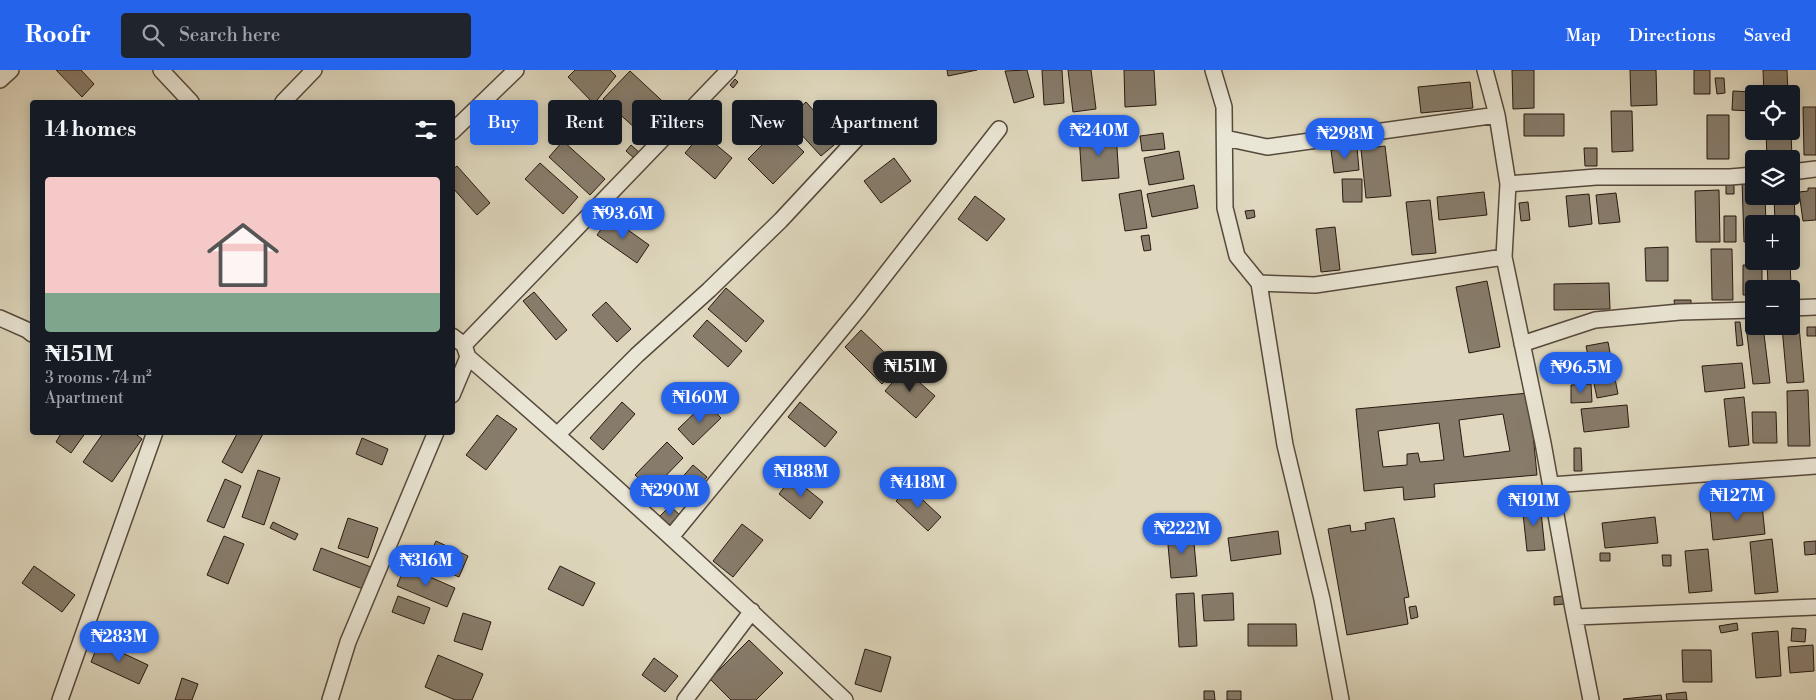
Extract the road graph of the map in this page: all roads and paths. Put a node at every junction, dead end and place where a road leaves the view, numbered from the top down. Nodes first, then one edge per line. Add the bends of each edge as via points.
1 (11, 70) edge
2 (161, 70) edge
3 (314, 70) edge
4 (516, 70) edge
5 (729, 70) edge
6 (1213, 70) edge
7 (1485, 70) edge
8 (0, 80) edge
9 (188, 100) edge
10 (285, 100) edge
11 (1497, 116) junction
12 (455, 129) edge
13 (1000, 129) dead end
14 (1225, 138) junction
15 (851, 145) edge
16 (1816, 169) edge
17 (1800, 171) edge
18 (1745, 176) edge
19 (1508, 184) junction
20 (1504, 257) junction
21 (1259, 283) junction
22 (1816, 307) edge
23 (1800, 308) edge
24 (1745, 310) edge
25 (0, 318) edge
26 (30, 328) edge
27 (1522, 344) junction
28 (461, 346) edge
29 (455, 378) edge
30 (558, 434) junction
31 (152, 435) edge
32 (435, 435) edge
33 (1816, 466) edge
34 (1550, 485) junction
35 (671, 537) junction
36 (1816, 607) edge
37 (752, 611) junction
38 (1576, 617) junction
39 (60, 700) edge
40 (330, 700) edge
41 (685, 700) edge
42 (845, 700) edge
43 (1341, 700) edge
44 (1591, 700) edge

1 - 8 street
2 - 9 street
3 - 10 street
4 - 12 street
5 - 28 street
6 - 14 street via 1224,107
7 - 11 street
11 - 14 street via 1267,146
11 - 19 street
13 - 35 street via 860,307
14 - 21 street via 1225,208 1237,256
15 - 30 street via 781,220
16 - 17 street
18 - 19 street via 1596,176
19 - 20 street
20 - 21 street via 1315,285
20 - 27 street
21 - 43 street via 1285,446 1322,599
22 - 23 street
24 - 27 street via 1595,320
25 - 26 street
27 - 34 street
28 - 29 street
28 - 30 street
30 - 35 street
31 - 39 street
32 - 40 street via 348,642
33 - 34 street
34 - 38 street
35 - 37 street
36 - 38 street
37 - 41 street
37 - 42 street
38 - 44 street

